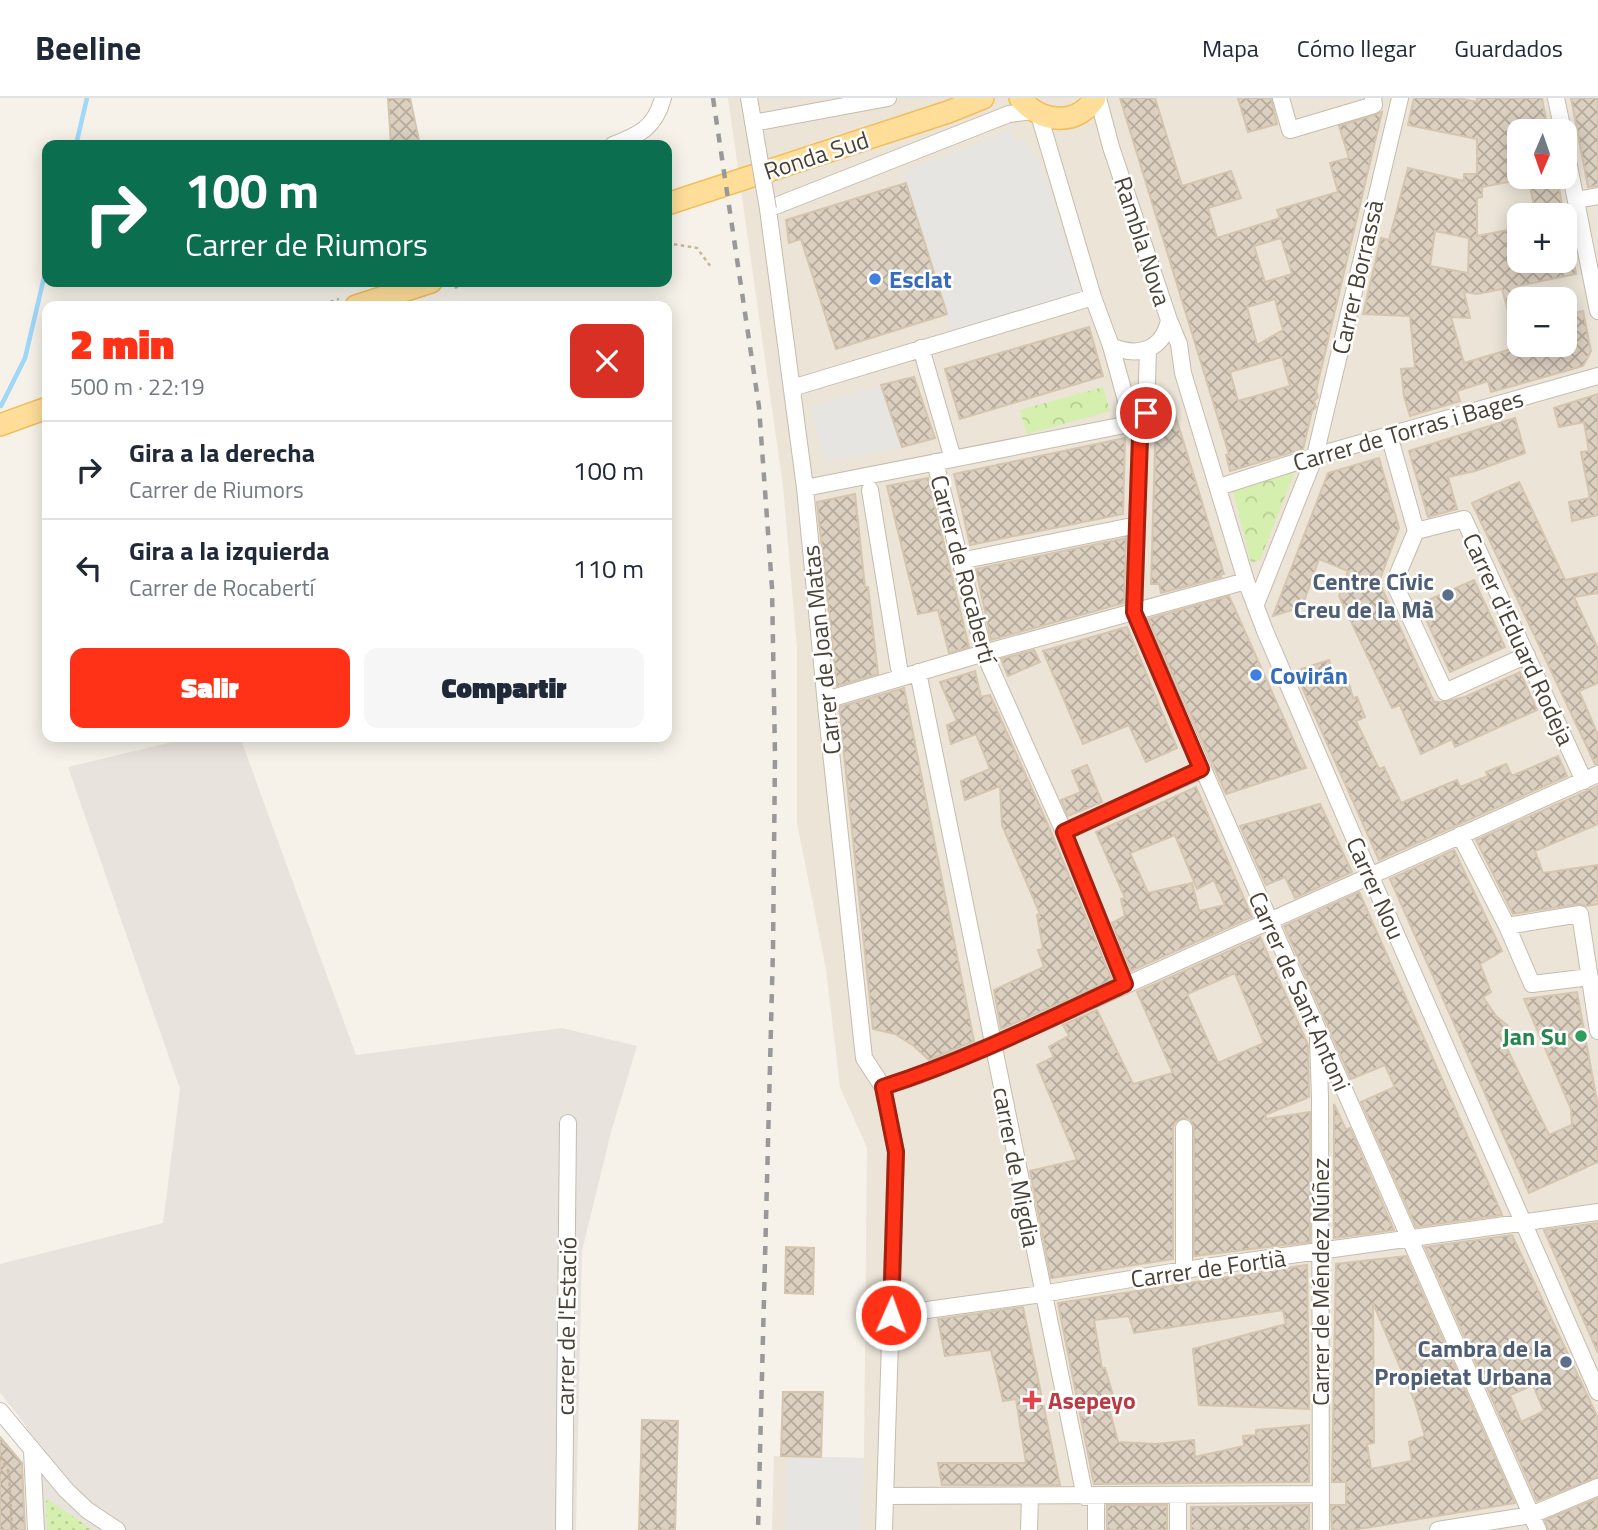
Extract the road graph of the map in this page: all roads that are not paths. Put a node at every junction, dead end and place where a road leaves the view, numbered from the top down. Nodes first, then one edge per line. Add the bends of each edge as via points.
1 (663, 98) edge
2 (749, 98) edge
3 (888, 98) edge
4 (1097, 98) edge
5 (1281, 98) edge
6 (1373, 98) edge
7 (1399, 98) edge
8 (1556, 98) edge
9 (974, 102) edge
10 (1029, 107) edge
11 (1560, 119) edge
12 (753, 123) junction
13 (626, 140) edge
14 (1574, 189) edge
15 (1598, 195) edge
16 (1576, 200) junction
17 (672, 202) edge
18 (768, 209) junction
19 (415, 287) edge
20 (1093, 297) junction
21 (372, 301) edge
22 (1598, 311) edge
23 (1168, 320) junction
24 (1111, 346) junction
25 (1153, 346) junction
26 (920, 348) junction
27 (1184, 373) junction
28 (1598, 376) edge
29 (792, 388) junction
30 (42, 410) edge
31 (0, 425) edge
32 (1137, 430) junction
33 (1389, 435) junction
34 (1315, 456) junction
35 (953, 459) junction
36 (935, 462) junction
37 (1219, 487) junction
38 (805, 488) junction
39 (870, 490) dead end
40 (1137, 525) junction
41 (1416, 531) junction
42 (960, 561) junction
43 (1246, 580) junction
44 (1256, 604) junction
45 (1134, 612) junction
46 (984, 653) junction
47 (1527, 655) junction
48 (900, 668) dead end
49 (918, 673) junction
50 (826, 700) junction
51 (1201, 769) junction
52 (1591, 777) edge
53 (1064, 832) junction
54 (1460, 835) junction
55 (1370, 875) junction
56 (1268, 920) junction
57 (1507, 926) junction
58 (1590, 977) junction
59 (1125, 984) junction
60 (1598, 1031) edge
61 (1317, 1033) junction
62 (992, 1045) junction
63 (883, 1087) junction
64 (1344, 1087) junction
65 (1320, 1097) junction
66 (568, 1123) dead end
67 (1184, 1128) dead end
68 (1598, 1212) edge
69 (1525, 1223) junction
70 (1411, 1239) junction
71 (1320, 1252) junction
72 (1184, 1270) junction
73 (1042, 1294) junction
74 (891, 1315) junction
75 (1598, 1392) edge
76 (0, 1411) edge
77 (32, 1451) junction
78 (1598, 1487) edge
79 (1320, 1494) junction
80 (885, 1496) junction
81 (1178, 1496) junction
82 (1030, 1497) junction
83 (1090, 1497) junction
84 (1531, 1515) junction
85 (36, 1530) edge
86 (117, 1530) edge
87 (564, 1530) edge
88 (884, 1530) edge
89 (1029, 1530) edge
90 (1096, 1530) edge
91 (1178, 1530) edge
92 (1321, 1530) edge
93 (1438, 1530) edge
94 (1538, 1530) edge

1 - 13 street via 660,110 641,134
2 - 12 street, Carrer de Joan Matas
3 - 12 street
4 - 10 main road, Ronda Sud via 1073,117 1062,119
4 - 23 street, Rambla Nova
5 - 6 street via 1290,130 1374,105
7 - 34 street, Carrer Borrassà
8 - 11 street
9 - 10 main road, Ronda Sud
9 - 17 main road, Ronda Sud
10 - 18 street
10 - 20 street
12 - 18 street, Carrer de Joan Matas, bridge
14 - 16 street
15 - 16 street
16 - 22 street
18 - 29 street, Carrer de Joan Matas
19 - 21 main road
20 - 24 street
20 - 26 street
23 - 25 street, Rambla Nova via 1166,333
23 - 27 street, Carrer Nou via 1179,344
24 - 25 street via 1123,351
24 - 32 street, Carrer de Sant Antoni
25 - 27 street, Carrer Nou via 1171,351
25 - 32 street, Carrer de Sant Antoni via 1146,413
26 - 29 street
26 - 35 street
27 - 37 street, Carrer Nou
28 - 33 street, Carrer de Torras i Bages
29 - 38 street, Carrer de Joan Matas
30 - 31 main road
32 - 35 street
32 - 40 street, Carrer de Sant Antoni
33 - 34 street, Carrer de Torras i Bages
33 - 41 street
34 - 37 street, Carrer de Torras i Bages
34 - 44 street, Carrer Borrassà
35 - 36 street
36 - 38 street
36 - 42 street, Carrer de Rocabertí
37 - 43 street, Carrer Nou
38 - 50 street, Carrer de Joan Matas
39 - 48 street
40 - 42 street
40 - 45 street, Carrer de Sant Antoni
41 - 47 street, Carrer d'Eduard Rodeja via 1464,519
41 - 47 street via 1394,583 1445,692
42 - 46 street, Carrer de Rocabertí
43 - 44 street, Carrer Nou
43 - 45 street
44 - 55 street, Carrer Nou
45 - 46 street
45 - 51 street, Carrer de Sant Antoni
46 - 49 street
46 - 53 street, Carrer de Rocabertí
47 - 52 street, Carrer d'Eduard Rodeja
49 - 50 street
49 - 62 street, carrer de Migdia
50 - 63 street, Carrer de Joan Matas via 864,1058
51 - 53 street
51 - 56 street, Carrer de Sant Antoni
52 - 54 street
53 - 59 street, Carrer de Rocabertí
54 - 55 street
54 - 57 street
55 - 56 street
55 - 69 street, Carrer Nou
56 - 59 street
56 - 61 street, Carrer de Sant Antoni
57 - 58 street via 1532,984
57 - 58 street via 1580,914
58 - 60 street
59 - 62 street
61 - 64 street, Carrer de Sant Antoni
61 - 65 street, Carrer de Méndez Núñez
62 - 63 street
62 - 73 street, carrer de Migdia
63 - 74 street via 896,1152
64 - 65 street via 1332,1088
64 - 70 street, Carrer de Sant Antoni
65 - 71 street, Carrer de Méndez Núñez
66 - 87 street, carrer de l'Estació
67 - 72 street
68 - 69 street, Carrer de Fortià
69 - 70 street, Carrer de Fortià
69 - 75 street, Carrer Nou
70 - 71 street, Carrer de Fortià
70 - 84 street, Carrer de Sant Antoni
71 - 72 street, Carrer de Fortià
71 - 79 street, Carrer de Méndez Núñez
72 - 73 street, Carrer de Fortià
73 - 74 street, Carrer de Fortià
73 - 83 street, carrer de Migdia
74 - 80 street
76 - 77 street
77 - 85 street
77 - 86 street via 87,1510
78 - 84 street
79 - 81 street
79 - 92 street, Carrer de Méndez Núñez
80 - 82 street
80 - 88 street
81 - 83 street
81 - 91 street
82 - 83 street
82 - 89 street
83 - 90 street, carrer de Migdia
84 - 93 street
84 - 94 street, Carrer de Sant Antoni

